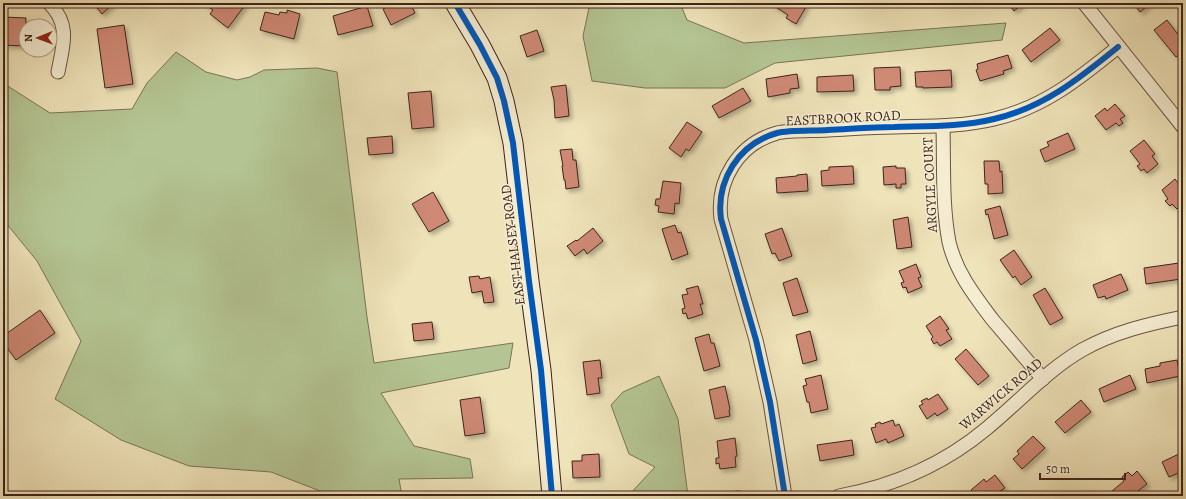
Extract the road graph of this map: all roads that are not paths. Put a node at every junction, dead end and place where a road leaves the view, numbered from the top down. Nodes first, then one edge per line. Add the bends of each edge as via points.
1 (49, 3) edge
2 (455, 3) edge
3 (1084, 3) edge
4 (1118, 47) junction
5 (58, 72) dead end
6 (943, 127) junction
7 (1183, 127) edge
8 (1183, 317) edge
9 (1043, 379) junction
10 (552, 496) edge
11 (785, 496) edge
12 (839, 496) edge

1 - 5 street via 58,11 65,32
2 - 10 street, EAST HALSEY ROAD via 497,78 513,143 541,370
3 - 4 street
4 - 6 street, EASTBROOK ROAD via 1083,76 1037,105 993,120
4 - 7 street
6 - 9 street, ARGYLE COURT via 946,221 954,258 972,293
6 - 11 street, EASTBROOK ROAD via 778,133 744,151 730,170 724,184 720,199 721,219 756,340 770,402
8 - 9 street, WARWICK ROAD via 1124,331 1102,340 1082,350
9 - 12 street, WARWICK ROAD via 986,430 941,460 889,484

